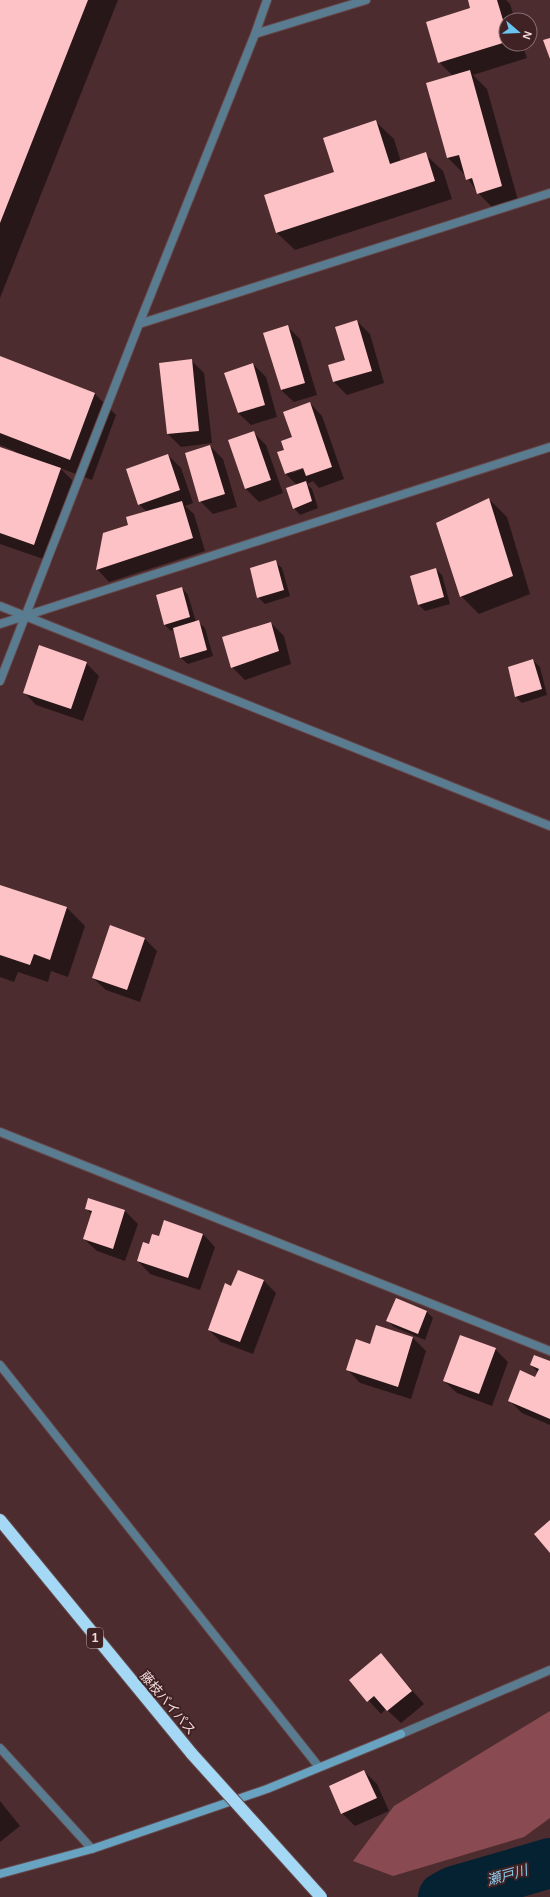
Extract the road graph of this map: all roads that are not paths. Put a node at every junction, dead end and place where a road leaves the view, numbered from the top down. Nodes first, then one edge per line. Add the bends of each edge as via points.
1 (267, 0) edge
2 (366, 0) edge
3 (255, 34) junction
4 (550, 193) edge
5 (139, 324) junction
6 (550, 447) edge
7 (0, 606) edge
8 (25, 616) junction
9 (0, 624) edge
10 (0, 681) edge
11 (550, 826) edge
12 (0, 1132) edge
13 (550, 1351) edge
14 (0, 1365) edge
15 (0, 1520) edge
16 (550, 1670) edge
17 (0, 1748) edge
18 (319, 1767) junction
19 (92, 1849) junction
20 (0, 1874) edge
21 (320, 1897) edge

1 - 3 street
2 - 3 street
3 - 5 street
4 - 5 street
5 - 8 street
6 - 8 street
7 - 8 street
8 - 9 street
8 - 10 street
8 - 11 street
12 - 13 street
14 - 18 street
15 - 21 highway, 藤枝バイパス / 1, bridge via 192,1754
16 - 18 street
17 - 19 street
18 - 19 street via 267,1789
19 - 20 street

